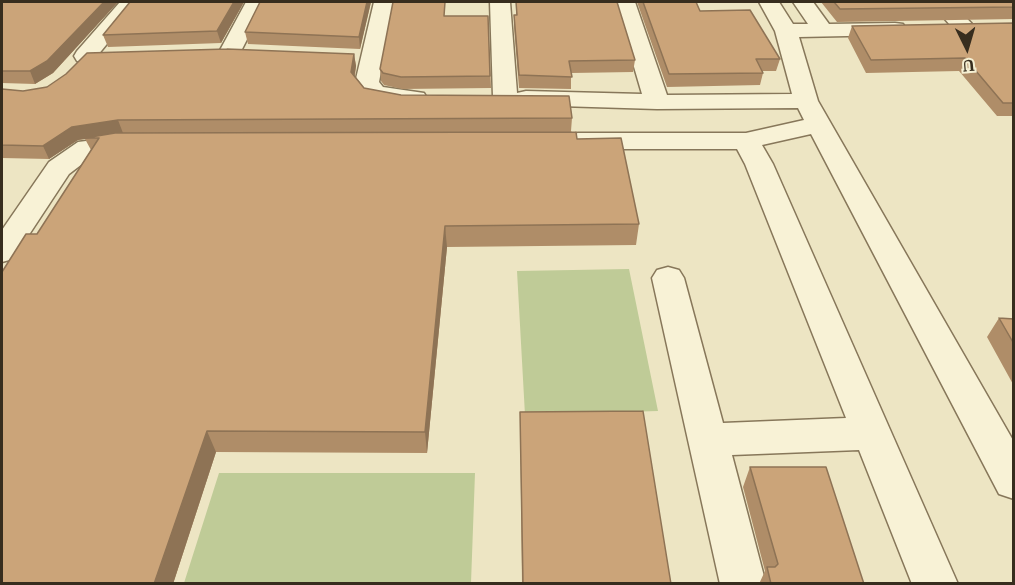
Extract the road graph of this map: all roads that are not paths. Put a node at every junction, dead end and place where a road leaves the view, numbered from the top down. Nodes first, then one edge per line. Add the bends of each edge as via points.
1 (131, 2) edge
2 (256, 2) edge
3 (384, 2) edge
4 (500, 2) edge
5 (625, 2) edge
6 (769, 2) edge
7 (803, 2) edge
8 (940, 2) edge
9 (918, 28) edge
10 (942, 28) edge
11 (823, 30) junction
12 (786, 31) junction
13 (253, 53) edge
14 (118, 56) edge
15 (437, 98) edge
16 (657, 102) junction
17 (813, 112) junction
18 (549, 141) edge
19 (746, 141) junction
20 (159, 142) edge
21 (2, 252) edge
22 (668, 278) dead end
23 (872, 433) junction
24 (708, 440) junction
25 (1014, 481) edge
26 (743, 584) edge
27 (935, 584) edge

1 - 14 street via 78,64
2 - 13 street via 219,53
3 - 15 street via 360,58 367,83 375,93
4 - 16 street via 494,97
5 - 16 street
6 - 12 street
7 - 11 street
8 - 10 street via 975,28
9 - 11 street
11 - 12 street
12 - 17 street
16 - 17 street
17 - 19 street
17 - 25 street
18 - 19 street
19 - 23 street via 764,175
20 - 21 street via 87,148 59,168
22 - 24 street
23 - 24 street
23 - 27 street
24 - 26 street

